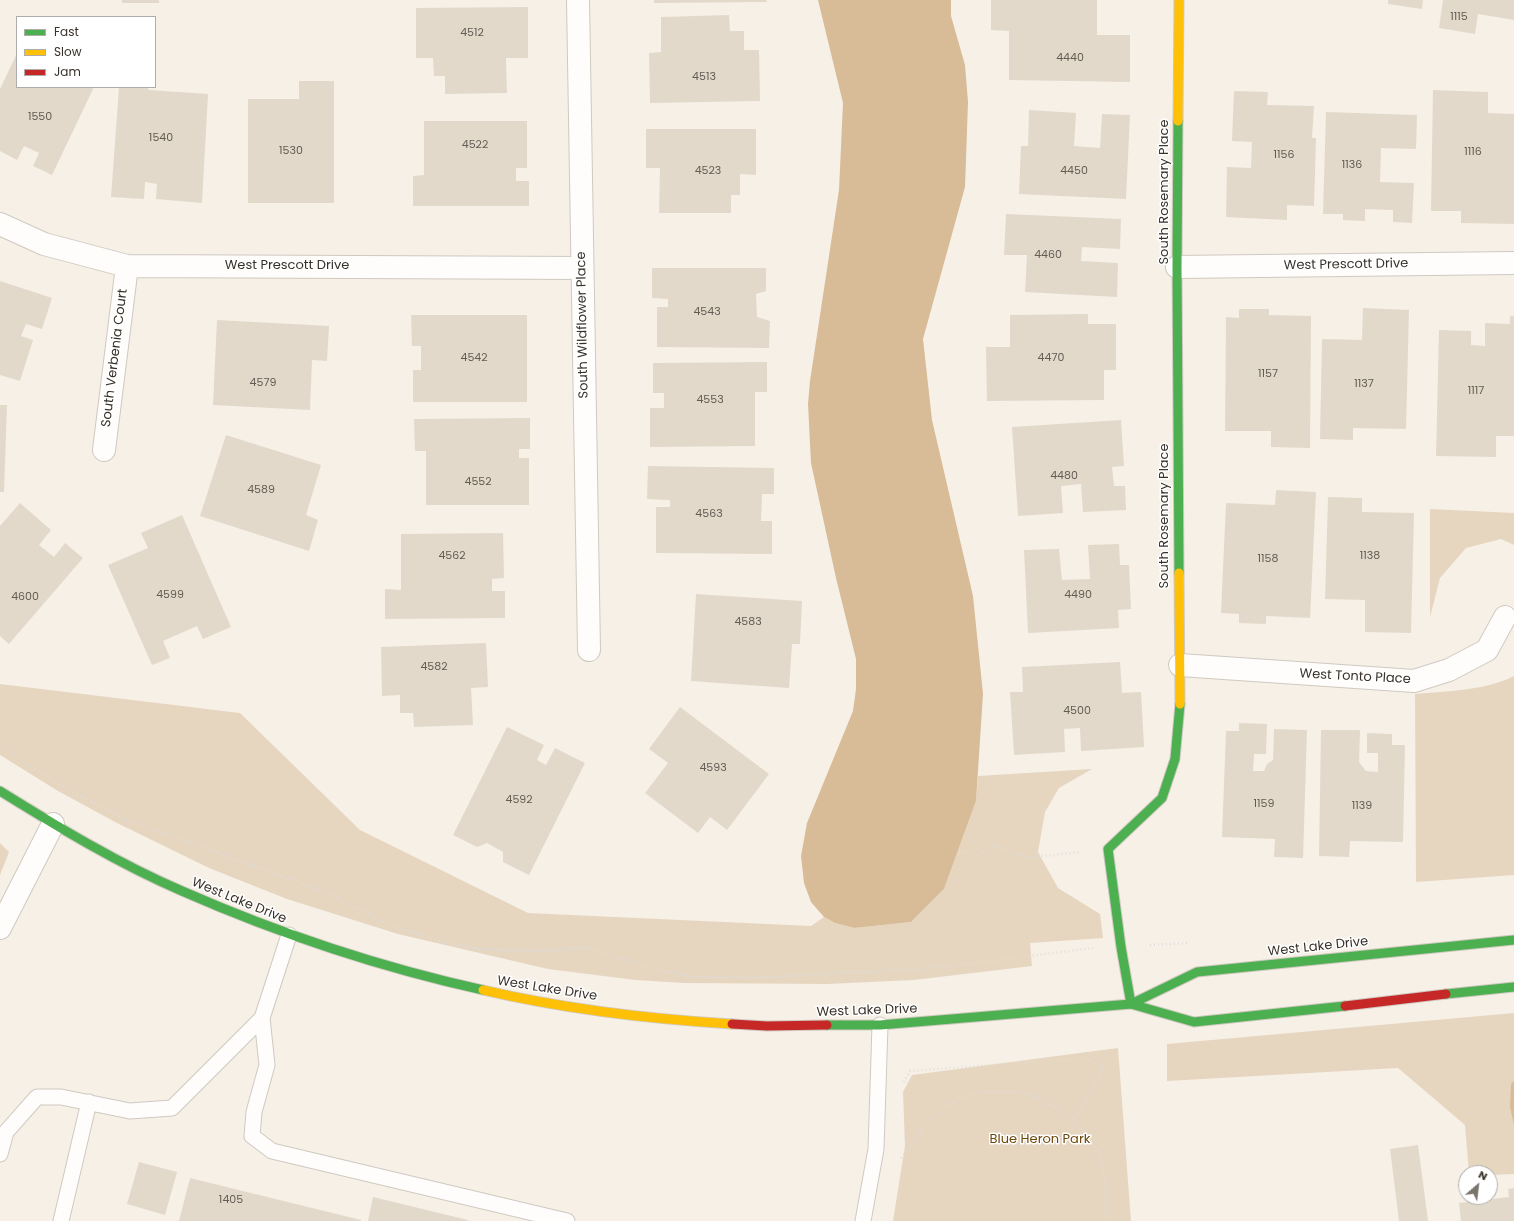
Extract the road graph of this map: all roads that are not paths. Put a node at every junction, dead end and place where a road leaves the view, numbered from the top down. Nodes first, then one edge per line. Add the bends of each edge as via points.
1 (578, 0) edge
2 (1178, 0) edge
3 (0, 224) edge
4 (1514, 263) edge
5 (126, 266) junction
6 (1178, 267) junction
7 (582, 268) junction
8 (104, 450) dead end
9 (1506, 617) dead end
10 (589, 650) dead end
11 (1180, 665) junction
12 (0, 791) edge
13 (54, 824) junction
14 (0, 928) edge
15 (289, 935) junction
16 (1514, 940) edge
17 (1514, 987) edge
18 (1131, 1004) junction
19 (262, 1018) junction
20 (880, 1025) junction
21 (90, 1102) junction
22 (0, 1154) edge
23 (61, 1221) edge
24 (567, 1221) edge
25 (863, 1221) edge

1 - 7 street, South Wildflower Place
2 - 6 street, South Rosemary Place
3 - 5 street, West Prescott Drive via 44,244
4 - 6 street, West Prescott Drive
5 - 7 street, West Prescott Drive
5 - 8 street, South Verbenia Court
6 - 11 street, South Rosemary Place
7 - 10 street, South Wildflower Place
9 - 11 street, West Tonto Place via 1487,650 1449,670 1414,681
11 - 18 street, South Rosemary Place via 1180,714 1175,759 1162,798 1108,849
12 - 13 street, West Lake Drive
13 - 14 street
13 - 15 street, West Lake Drive via 181,891
15 - 19 lane
15 - 20 street, West Lake Drive via 420,976 498,994 607,1012 767,1026
16 - 18 street, West Lake Drive via 1197,972
17 - 18 street, West Lake Drive via 1194,1022
18 - 20 street, West Lake Drive
19 - 21 lane via 172,1108 130,1111
19 - 24 lane via 267,1064 254,1112 252,1136 272,1151
20 - 25 lane via 876,1149
21 - 22 lane via 61,1097 37,1097 6,1132
21 - 23 lane

